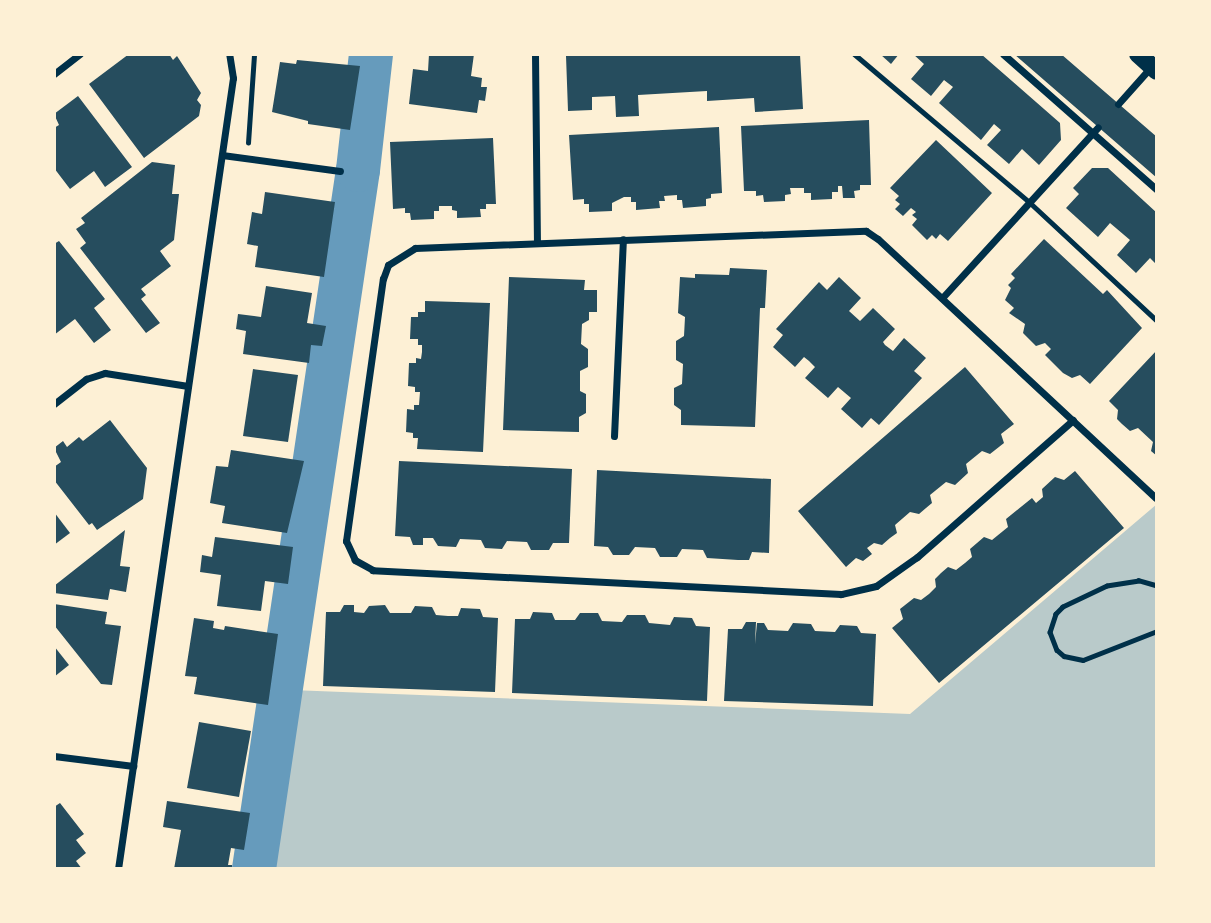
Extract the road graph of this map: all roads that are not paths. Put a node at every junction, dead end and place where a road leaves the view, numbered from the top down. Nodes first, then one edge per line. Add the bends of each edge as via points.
1 (80, 54) edge
2 (229, 54) edge
3 (535, 54) edge
4 (854, 54) edge
5 (1003, 54) edge
6 (1149, 64) edge
7 (54, 74) edge
8 (1118, 104) dead end
9 (1095, 130) junction
10 (222, 155) junction
11 (340, 171) dead end
12 (1157, 190) edge
13 (1029, 202) junction
14 (623, 239) junction
15 (537, 243) junction
16 (942, 298) junction
17 (1157, 321) edge
18 (188, 386) junction
19 (54, 404) edge
20 (1073, 420) junction
21 (614, 436) dead end
22 (1156, 498) edge
23 (54, 756) edge
24 (133, 765) junction
25 (118, 869) edge

1 - 7 street
2 - 10 street via 233,78
3 - 15 street
4 - 13 lane
5 - 9 street
6 - 8 street
9 - 12 street
9 - 13 street
10 - 11 street
10 - 18 street
13 - 16 street
13 - 17 lane
14 - 15 street
14 - 16 street via 866,231
14 - 21 street
15 - 20 street via 415,248 388,265 346,541 363,566 841,594 876,586 917,557
16 - 20 street
18 - 19 street via 104,373 86,379
18 - 24 street
20 - 22 street
23 - 24 street
24 - 25 street

